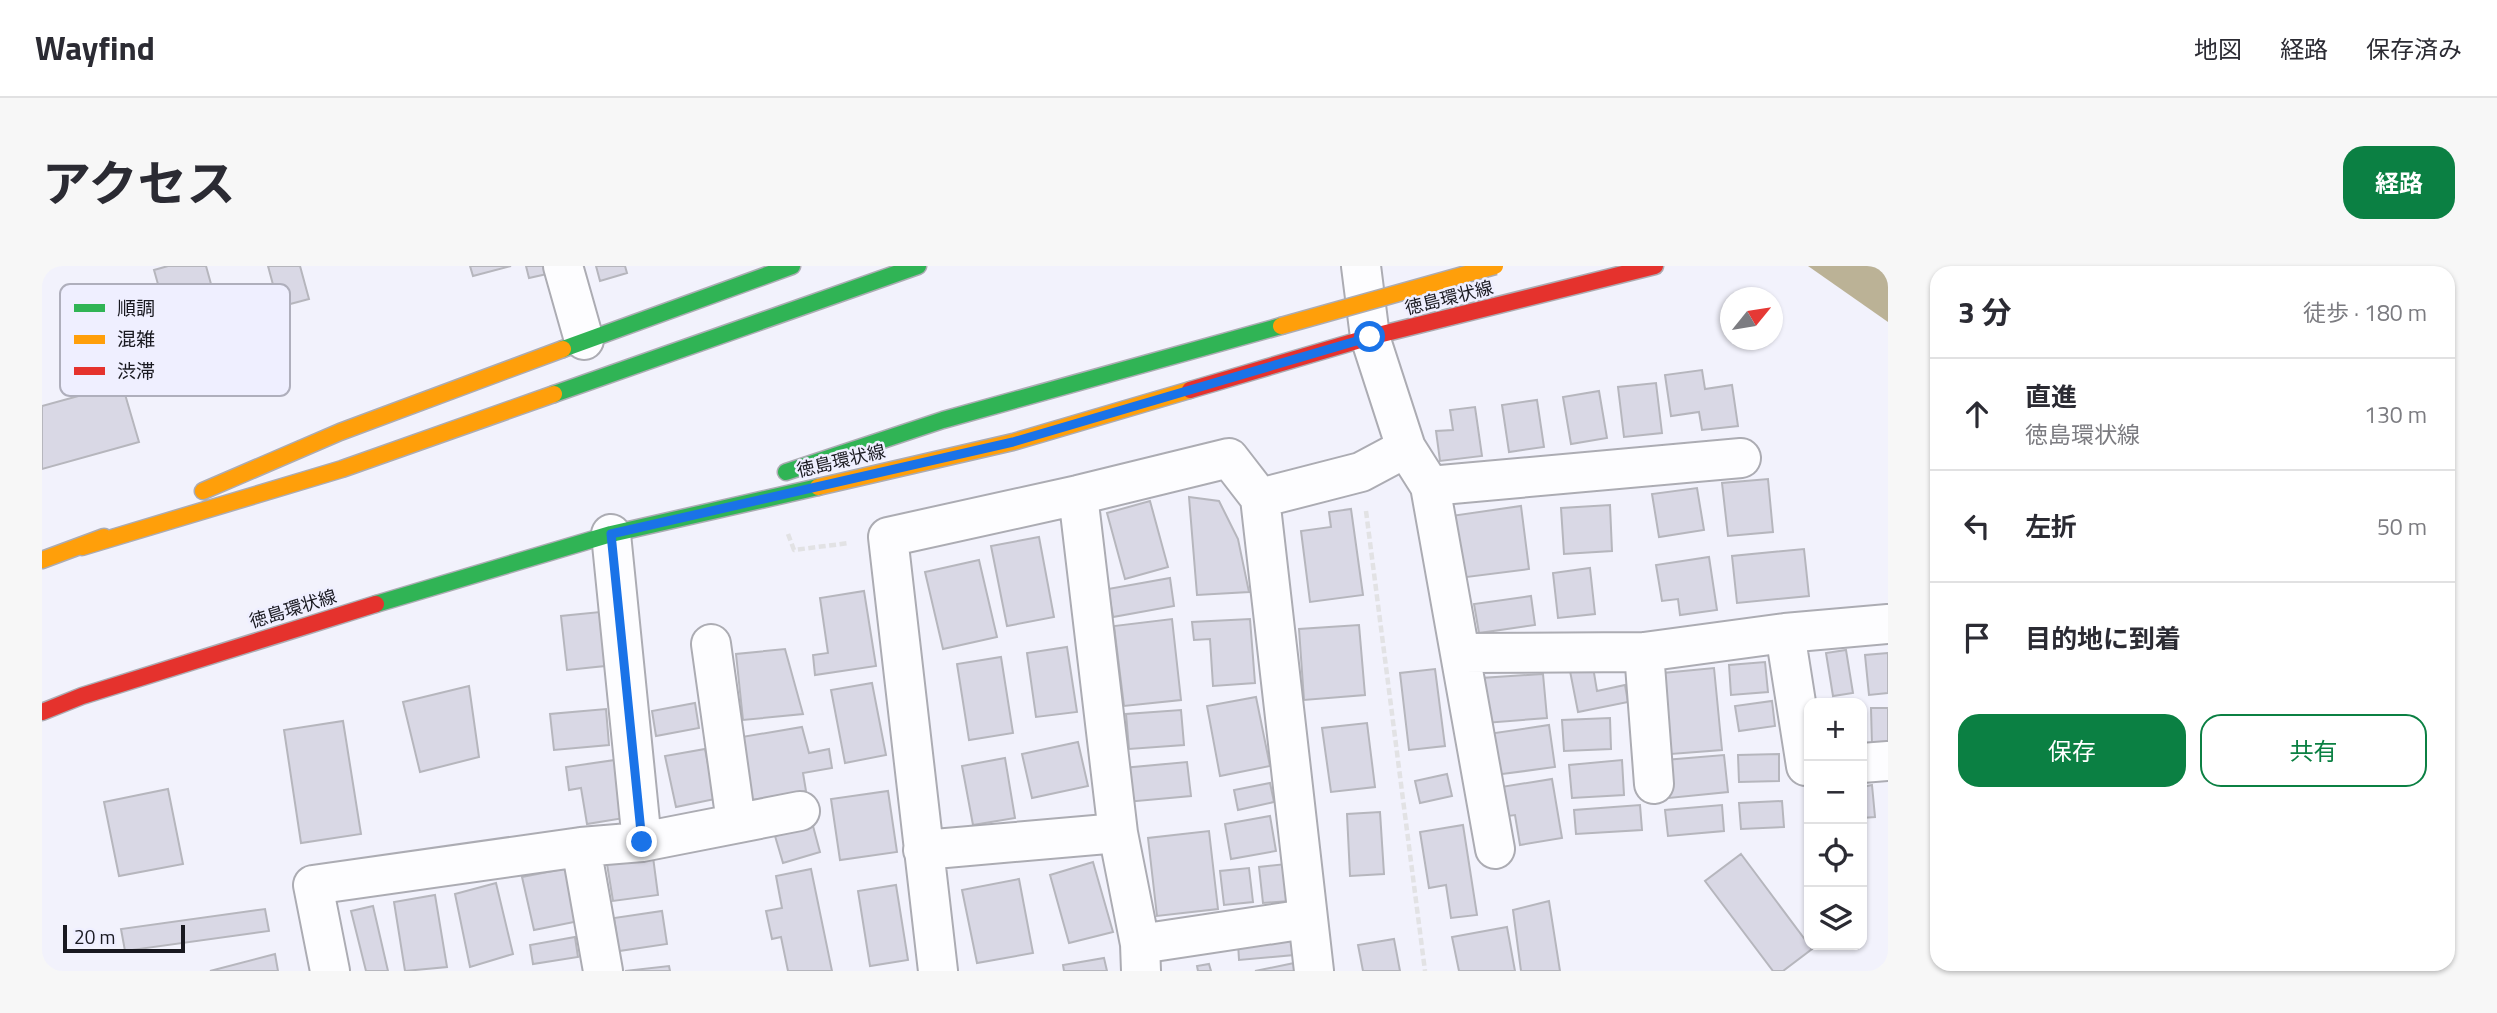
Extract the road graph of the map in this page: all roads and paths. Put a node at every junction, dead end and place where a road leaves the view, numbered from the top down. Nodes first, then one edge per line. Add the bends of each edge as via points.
1 (563, 266) edge
2 (792, 266) edge
3 (918, 266) edge
4 (1361, 266) edge
5 (1495, 266) edge
6 (1655, 266) edge
7 (1370, 337) junction
8 (584, 340) junction
9 (1406, 448) junction
10 (1741, 458) dead end
11 (1361, 472) junction
12 (775, 476) dead end
13 (1430, 486) junction
14 (737, 489) dead end
15 (1078, 495) junction
16 (775, 496) junction
17 (1260, 498) junction
18 (611, 534) junction
19 (888, 537) junction
20 (82, 547) junction
21 (42, 560) edge
22 (1888, 624) edge
23 (1785, 633) junction
24 (711, 644) dead end
25 (1644, 652) junction
26 (1460, 653) junction
27 (42, 712) edge
28 (1805, 761) edge
29 (1888, 761) edge
30 (1867, 763) edge
31 (1654, 784) dead end
32 (800, 811) dead end
33 (736, 822) junction
34 (1118, 833) junction
35 (642, 842) junction
36 (581, 847) junction
37 (1495, 849) dead end
38 (923, 850) junction
39 (1306, 919) junction
40 (1141, 957) edge
41 (330, 971) edge
42 (603, 971) edge
43 (938, 971) edge
44 (1314, 971) edge
45 (1425, 971) edge

1 - 8 street
2 - 8 main road
3 - 20 main road via 342,469
4 - 7 street
5 - 12 main road, bridge via 943,420
6 - 7 main road, 徳島環状線
7 - 9 street
7 - 16 main road, 徳島環状線 via 1013,442
8 - 20 main road via 300,446
9 - 11 street
9 - 13 street
10 - 13 street
11 - 17 street
11 - 45 path
13 - 26 street
14 - 18 main road
15 - 17 street via 1229,458
15 - 19 street
15 - 34 street
16 - 18 main road, 徳島環状線
16 - 19 path via 794,550
17 - 39 street
18 - 27 main road, 徳島環状線 via 248,643
18 - 35 street
19 - 38 street
20 - 21 main road
22 - 23 street
23 - 25 street
23 - 28 street
24 - 33 street
25 - 26 street
25 - 31 street
26 - 37 street
29 - 30 street
32 - 33 street
33 - 35 street
34 - 38 street
34 - 40 street
35 - 36 street
36 - 41 street via 313,884
36 - 42 street
38 - 43 street
39 - 40 street
39 - 44 street

